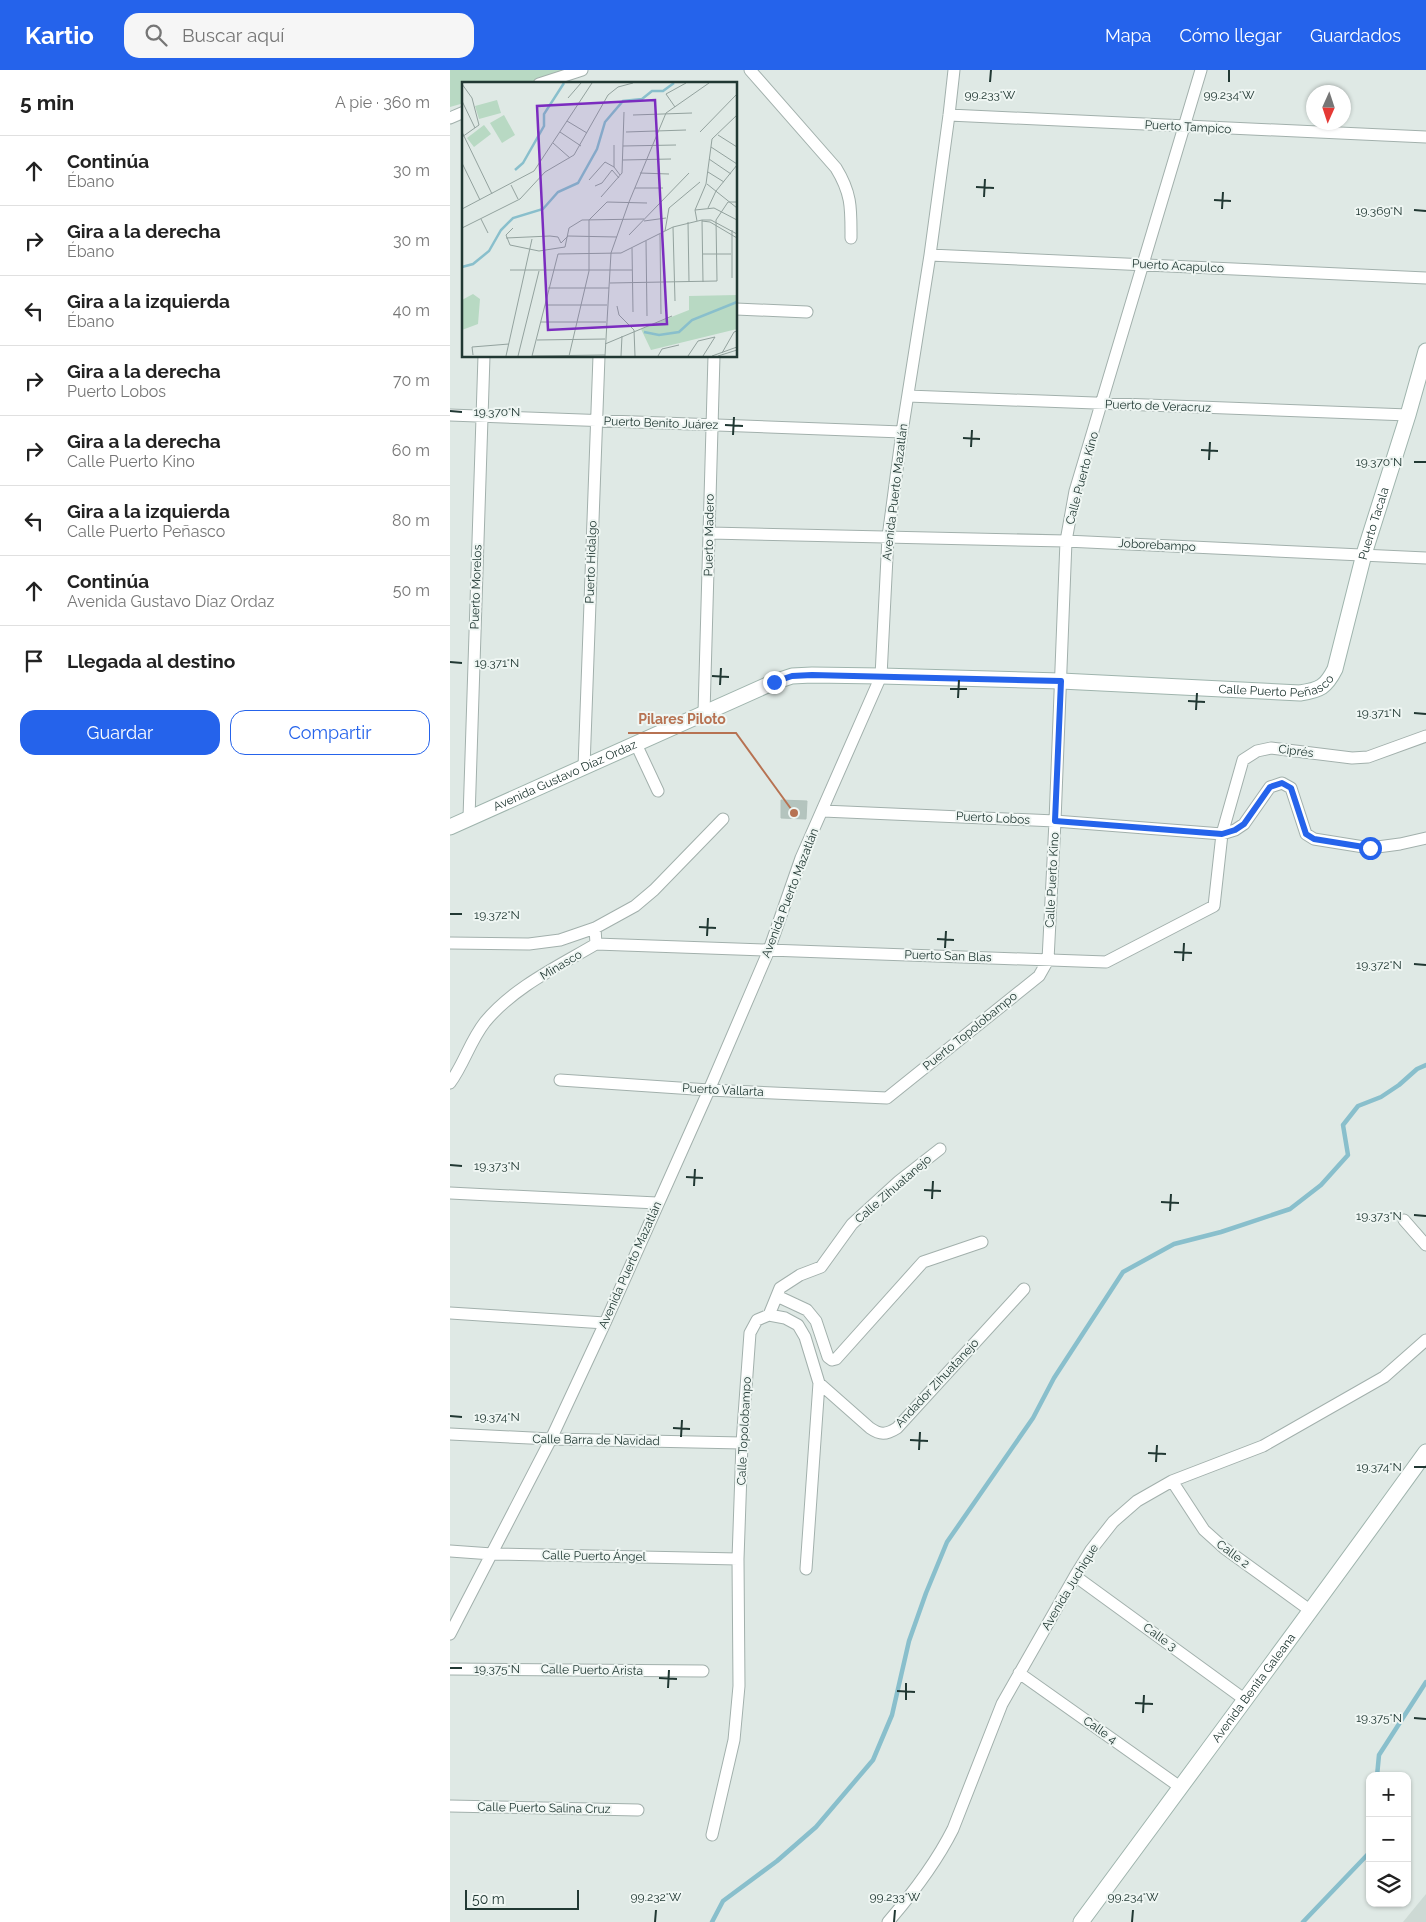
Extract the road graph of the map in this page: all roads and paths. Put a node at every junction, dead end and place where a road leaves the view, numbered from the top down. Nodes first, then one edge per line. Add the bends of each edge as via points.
1 (582, 70) edge
2 (750, 70) edge
3 (954, 70) edge
4 (1201, 70) edge
5 (544, 82) edge
6 (462, 113) edge
7 (949, 115) junction
8 (450, 118) edge
9 (1184, 127) junction
10 (1426, 137) edge
11 (851, 238) dead end
12 (930, 255) junction
13 (1144, 264) junction
14 (1426, 278) edge
15 (738, 309) edge
16 (807, 312) dead end
17 (1426, 351) edge
18 (484, 358) edge
19 (599, 358) edge
20 (714, 358) edge
21 (908, 396) junction
22 (1102, 404) junction
23 (450, 415) edge
24 (1408, 415) junction
25 (482, 416) junction
26 (596, 420) junction
27 (711, 424) junction
28 (902, 432) junction
29 (710, 533) junction
30 (888, 537) junction
31 (1066, 541) junction
32 (1364, 554) junction
33 (1426, 558) edge
34 (1335, 669) joint
35 (881, 676) junction
36 (1061, 681) junction
37 (704, 713) junction
38 (1426, 736) edge
39 (636, 744) junction
40 (584, 767) junction
41 (658, 791) dead end
42 (823, 810) junction
43 (469, 818) junction
44 (723, 819) dead end
45 (1055, 821) junction
46 (450, 826) edge
47 (1222, 834) junction
48 (1426, 838) edge
49 (595, 928) junction
50 (450, 943) edge
51 (596, 944) junction
52 (769, 950) junction
53 (1048, 960) junction
54 (560, 1080) dead end
55 (450, 1083) edge
56 (709, 1090) junction
57 (887, 1098) joint
58 (940, 1149) dead end
59 (450, 1193) edge
60 (657, 1203) junction
61 (1404, 1220) dead end
62 (982, 1242) dead end
63 (1426, 1245) edge
64 (1024, 1289) dead end
65 (777, 1296) junction
66 (450, 1313) edge
67 (769, 1315) junction
68 (605, 1323) junction
69 (1426, 1340) edge
70 (819, 1383) junction
71 (450, 1434) edge
72 (550, 1439) junction
73 (742, 1443) junction
74 (1426, 1452) edge
75 (1172, 1481) junction
76 (450, 1551) edge
77 (492, 1554) junction
78 (738, 1559) junction
79 (806, 1569) dead end
80 (1075, 1576) junction
81 (1311, 1611) junction
82 (450, 1634) edge
83 (450, 1669) edge
84 (703, 1671) dead end
85 (1018, 1673) junction
86 (1244, 1699) junction
87 (1180, 1787) junction
88 (450, 1806) edge
89 (638, 1810) dead end
90 (712, 1834) dead end
91 (888, 1922) edge
92 (1081, 1922) edge

1 - 5 street
2 - 11 street via 845,182 850,200
3 - 7 street, Avenida Puerto Mazatlán
4 - 9 street, Calle Puerto Kino
6 - 8 street
7 - 9 street, Puerto Tampico
7 - 12 street, Avenida Puerto Mazatlán
9 - 10 street, Puerto Tampico
9 - 13 street, Calle Puerto Kino
12 - 13 street, Puerto Acapulco
12 - 21 street, Avenida Puerto Mazatlán
13 - 14 street, Puerto Acapulco
13 - 22 street, Calle Puerto Kino
15 - 16 street
17 - 24 street, Puerto Tacala
18 - 25 street, Puerto Morelos
19 - 26 street, Puerto Hidalgo
20 - 27 street, Puerto Madero
21 - 22 street, Puerto de Veracruz
21 - 28 street, Avenida Puerto Mazatlán
22 - 24 street, Puerto de Veracruz
22 - 31 street, Calle Puerto Kino via 1076,491
23 - 25 street, Puerto Benito Juárez
24 - 32 street, Puerto Tacala
25 - 26 street, Puerto Benito Juárez
25 - 43 street, Puerto Morelos
26 - 27 street, Puerto Benito Juárez
26 - 40 street, Puerto Hidalgo
27 - 28 street, Puerto Benito Juárez
27 - 29 street, Puerto Madero
28 - 30 street, Avenida Puerto Mazatlán
29 - 30 street, Joborebampo
29 - 37 street, Puerto Madero
30 - 31 street, Joborebampo
30 - 35 street, Avenida Puerto Mazatlán
31 - 32 street, Joborebampo
31 - 36 street, Calle Puerto Kino
32 - 33 street, Joborebampo
32 - 34 street, Puerto Tacala
34 - 36 street, Calle Puerto Peñasco via 1328,682 1315,690 1300,693
35 - 36 street, Calle Puerto Peñasco
35 - 37 street, Avenida Gustavo Díaz Ordaz via 792,676
35 - 42 street, Avenida Puerto Mazatlán
36 - 45 street, Calle Puerto Kino
37 - 39 street, Avenida Gustavo Díaz Ordaz
38 - 47 street, Ciprés via 1368,757 1271,748 1257,751 1243,760
39 - 40 street, Avenida Gustavo Díaz Ordaz
39 - 41 street
40 - 43 street, Avenida Gustavo Díaz Ordaz
42 - 45 street, Puerto Lobos
42 - 52 street, Avenida Puerto Mazatlán via 801,858
43 - 46 street, Avenida Gustavo Díaz Ordaz
44 - 49 street via 635,906
45 - 47 street, Puerto Lobos
45 - 53 street, Calle Puerto Kino
47 - 48 street via 1244,824 1270,787 1282,783 1291,788 1306,834 1314,839 1370,848
47 - 53 street, Puerto San Blas via 1214,906 1106,962
49 - 50 street via 560,940 528,944
49 - 51 street, Minasco
51 - 52 street, Puerto San Blas
51 - 55 street, Minasco via 510,996 480,1030
52 - 53 street, Puerto San Blas
52 - 56 street, Avenida Puerto Mazatlán
53 - 57 street, Puerto Topolobampo via 1039,976
54 - 56 street, Puerto Vallarta
56 - 57 street, Puerto Vallarta
56 - 60 street, Avenida Puerto Mazatlán
58 - 65 street, Calle Zihuatanejo via 852,1224 821,1266 780,1288
59 - 60 street
60 - 68 street, Avenida Puerto Mazatlán
61 - 63 street
62 - 65 street via 923,1262 836,1359 828,1357 816,1321 806,1310
64 - 70 street, Andador Zihuatanejo via 888,1434 878,1434
65 - 67 street, Calle Zihuatanejo
66 - 68 street
67 - 70 street via 798,1325
67 - 73 street, Calle Topolobampo via 757,1320 750,1333
68 - 72 street, Avenida Puerto Mazatlán
69 - 75 street, Avenida Juchique via 1384,1377 1263,1446
70 - 79 street
71 - 72 street, Calle Barra de Navidad
72 - 73 street, Calle Barra de Navidad
72 - 77 street, Avenida Puerto Mazatlán
73 - 78 street, Calle Topolobampo
74 - 81 street, Avenida Benita Galeana
75 - 80 street, Avenida Juchique via 1137,1501 1113,1522
75 - 81 street, Calle 2 via 1204,1530
76 - 77 street, Calle Puerto Ángel
77 - 78 street, Calle Puerto Ángel
77 - 82 street, Avenida Puerto Mazatlán
78 - 90 street, Calle Topolobampo via 739,1686 734,1740
80 - 85 street, Avenida Juchique
80 - 86 street, Calle 3
81 - 86 street, Avenida Benita Galeana
83 - 84 street, Calle Puerto Arista
85 - 87 street, Calle 4
85 - 91 street, Avenida Juchique via 1002,1704 944,1848 912,1895
86 - 87 street, Avenida Benita Galeana
87 - 92 street, Avenida Benita Galeana
88 - 89 street, Calle Puerto Salina Cruz

